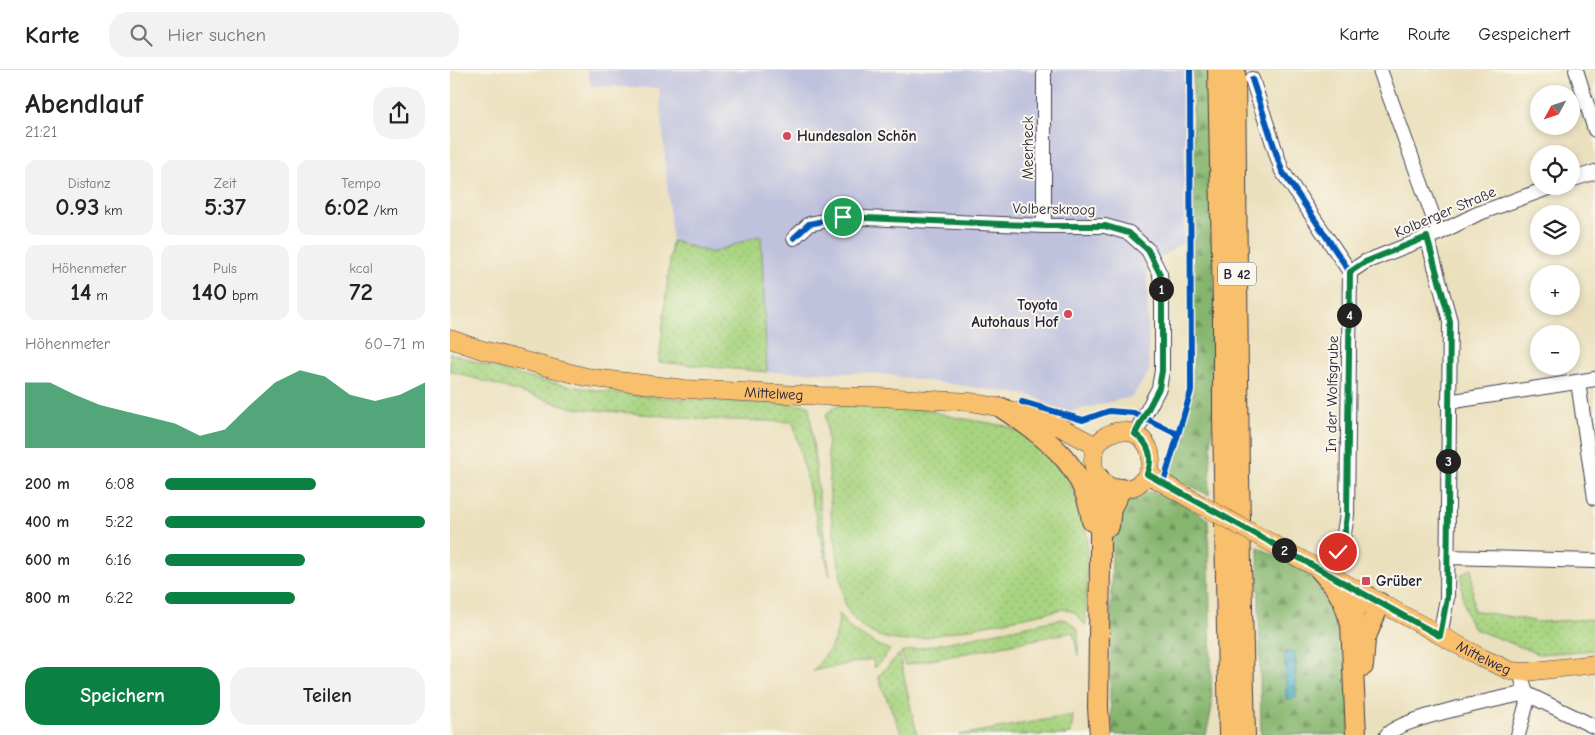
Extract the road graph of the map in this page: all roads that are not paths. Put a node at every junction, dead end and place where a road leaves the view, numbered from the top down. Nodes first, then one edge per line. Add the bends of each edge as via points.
1 (1044, 70) edge
2 (1218, 70) edge
3 (1234, 70) edge
4 (1380, 70) edge
5 (1576, 70) edge
6 (1252, 79) dead end
7 (1595, 130) edge
8 (1595, 172) edge
9 (1580, 177) edge
10 (1530, 195) edge
11 (1044, 226) junction
12 (1433, 235) junction
13 (794, 238) dead end
14 (1350, 272) junction
15 (450, 339) edge
16 (1595, 379) edge
17 (1578, 382) junction
18 (1448, 402) junction
19 (1002, 408) junction
20 (1135, 434) junction
21 (1096, 446) junction
22 (1147, 474) junction
23 (1099, 478) junction
24 (1121, 489) junction
25 (1595, 498) edge
26 (1338, 552) dead end
27 (1447, 557) junction
28 (1595, 561) edge
29 (1100, 562) junction
30 (1320, 570) junction
31 (1373, 599) junction
32 (1351, 624) junction
33 (1440, 636) junction
34 (1595, 664) edge
35 (1520, 672) junction
36 (1227, 682) junction
37 (1527, 694) junction
38 (1595, 727) edge
39 (1100, 735) edge
40 (1110, 735) edge
41 (1214, 735) edge
42 (1229, 735) edge
43 (1245, 735) edge
44 (1356, 735) edge
45 (1366, 735) edge
46 (1386, 735) edge
47 (1518, 735) edge

1 - 11 street, Meerheck
2 - 36 highway, B 42
3 - 43 highway, B 42
4 - 12 street
5 - 7 street
6 - 14 street via 1282,171
8 - 9 street
10 - 12 street, Kolberger Straße via 1477,214
11 - 13 street, Volberskroog via 843,217 809,224
11 - 20 street, Volberskroog via 1105,226 1129,233 1148,250 1160,274 1162,371 1159,388
12 - 14 street, Kolberger Straße via 1365,262
12 - 18 street via 1450,321
14 - 26 street, In der Wolfsgrube via 1347,515 1344,538
15 - 19 main road, Mittelweg via 586,377 685,389 888,397 971,402
16 - 17 street
17 - 18 street
17 - 25 street
18 - 27 street
19 - 21 main road, Mittelweg via 1060,427
19 - 29 highway via 1041,435 1072,467 1091,512
20 - 21 main road via 1122,431 1110,434
20 - 22 main road via 1149,451
21 - 23 main road via 1093,462
22 - 24 main road via 1136,485
22 - 30 main road, Mittelweg, bridge
23 - 24 main road via 1109,486
23 - 29 highway
24 - 40 highway via 1109,517 1106,696
27 - 28 street
27 - 33 street via 1447,598
29 - 39 highway
30 - 31 main road, Mittelweg
30 - 32 highway via 1343,600
31 - 32 highway via 1355,610
31 - 33 main road, Mittelweg
31 - 45 highway via 1363,655
32 - 44 highway
33 - 35 main road, Mittelweg via 1482,658
34 - 35 main road, Mittelweg
35 - 37 street
36 - 41 highway
36 - 42 highway, B 42
37 - 38 street
37 - 46 street, Mittelweg via 1416,719
37 - 47 street

